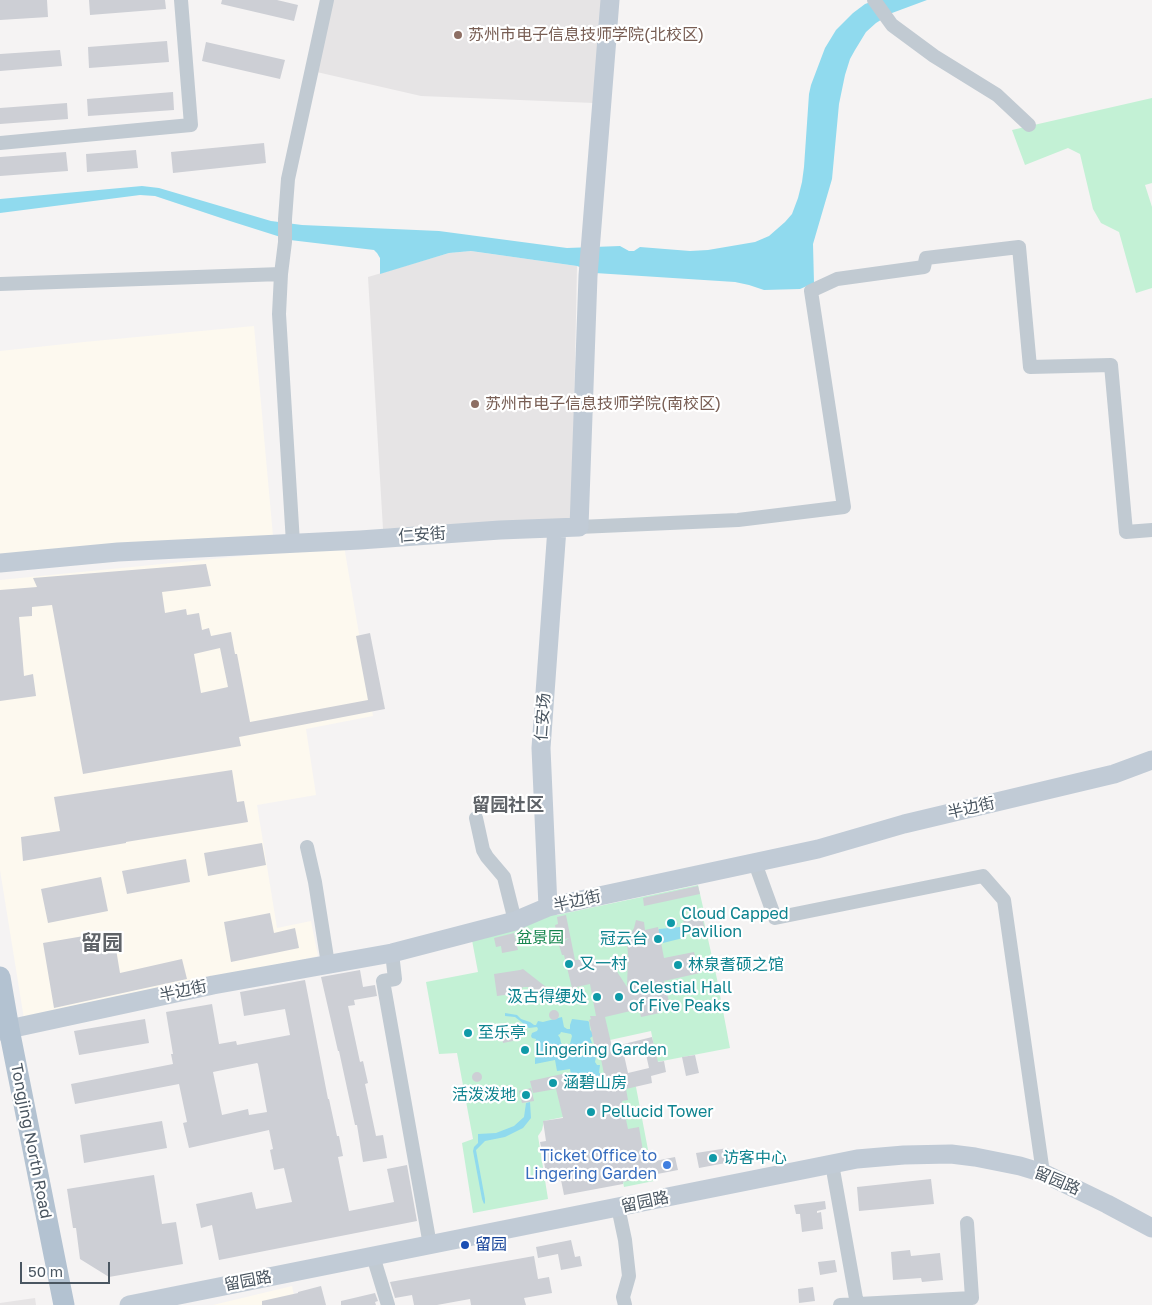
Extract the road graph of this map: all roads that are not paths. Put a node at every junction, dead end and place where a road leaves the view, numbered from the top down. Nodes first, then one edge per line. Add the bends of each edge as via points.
1 (181, 0) edge
2 (327, 0) edge
3 (610, 0) edge
4 (874, 0) edge
5 (1029, 126) dead end
6 (0, 144) edge
7 (281, 274) junction
8 (0, 284) edge
9 (580, 527) junction
10 (557, 528) junction
11 (1152, 530) edge
12 (292, 543) junction
13 (0, 563) edge
14 (1152, 760) edge
15 (476, 818) dead end
16 (307, 847) dead end
17 (755, 863) junction
18 (548, 907) junction
19 (515, 920) junction
20 (392, 953) junction
21 (328, 964) junction
22 (0, 977) edge
23 (4, 1030) edge
24 (0, 1054) edge
25 (832, 1164) junction
26 (1043, 1172) junction
27 (618, 1207) junction
28 (967, 1223) dead end
29 (1152, 1228) edge
30 (430, 1245) junction
31 (373, 1256) junction
32 (857, 1304) junction
33 (50, 1305) edge
34 (64, 1305) edge
35 (129, 1305) edge
36 (388, 1305) edge
37 (624, 1305) edge
38 (840, 1305) edge

1 - 6 street via 191,126
2 - 7 street via 288,179
3 - 9 street via 588,276
4 - 5 street via 892,25 997,95
7 - 8 street
7 - 12 street via 279,314
9 - 10 street, 仁安街
9 - 11 street, 仁安街 via 738,520 844,507 811,291 837,279 924,267 926,258 1019,247 1030,367 1111,364 1126,532
10 - 12 street, 仁安街
10 - 18 street, 仁安场 via 541,748
12 - 13 street, 仁安街 via 118,552
14 - 17 street, 半边街 via 1114,774 904,824 818,850
15 - 19 street via 483,850 504,877
16 - 21 street via 316,882
17 - 18 street, 半边街
17 - 26 street via 775,918 983,876 1004,900
18 - 19 street, 半边街
19 - 20 street, 半边街
20 - 21 street, 半边街
20 - 30 street via 395,979 384,981
21 - 23 street, 半边街
22 - 23 main road, Tongjing North Road
23 - 34 main road, Tongjing North Road
24 - 33 main road, Tongjing North Road
25 - 26 street, 留园路 via 904,1155 951,1154
25 - 27 street, 留园路
25 - 32 street
26 - 29 street, 留园路
27 - 30 street, 留园路
27 - 37 street via 628,1276
28 - 32 street via 972,1298
30 - 31 street, 留园路
31 - 35 street, 留园路
31 - 36 street
32 - 38 street

